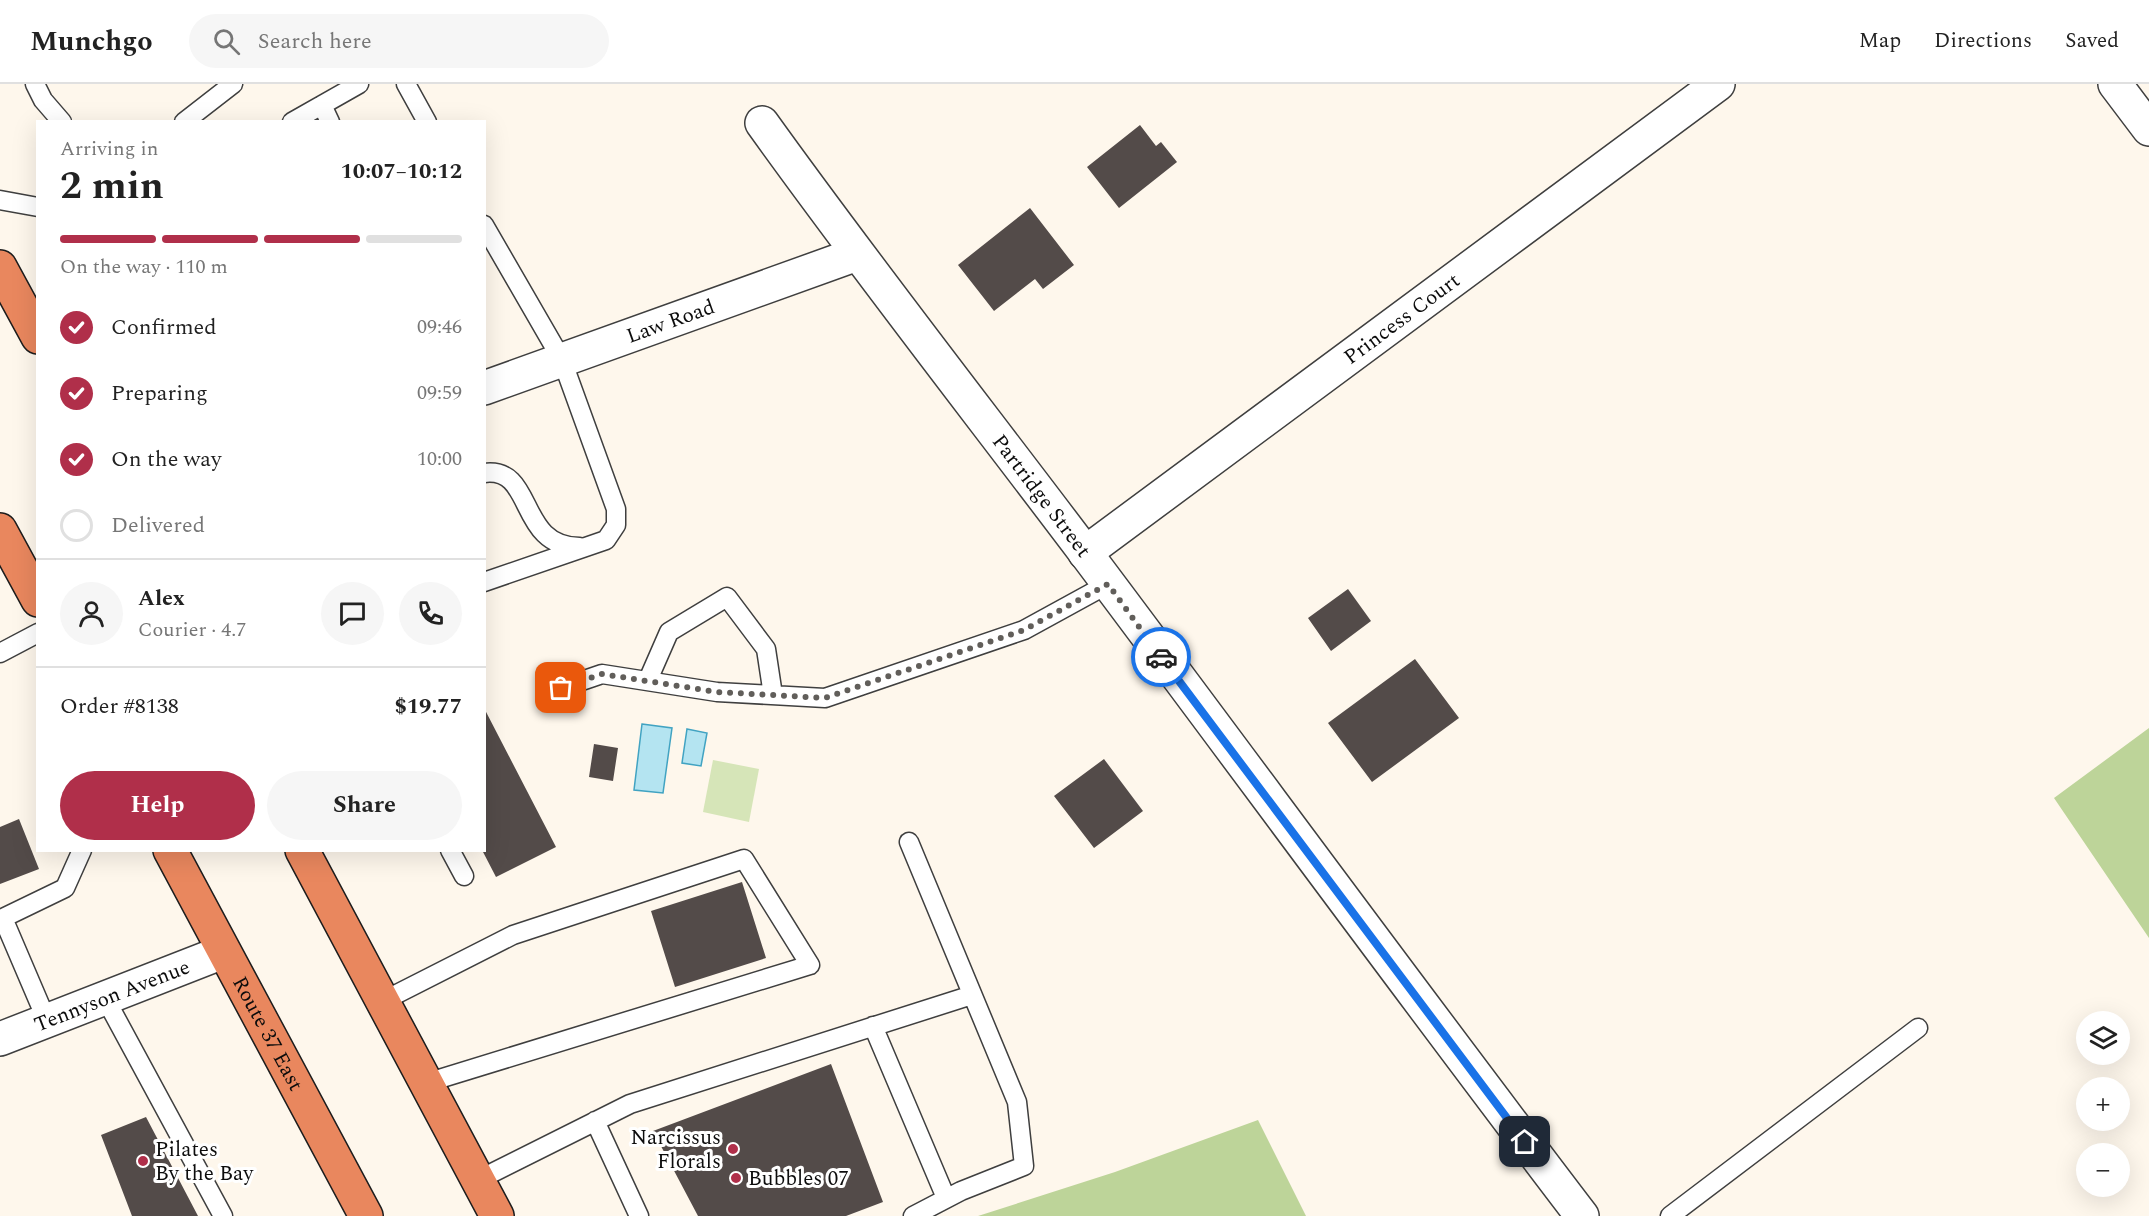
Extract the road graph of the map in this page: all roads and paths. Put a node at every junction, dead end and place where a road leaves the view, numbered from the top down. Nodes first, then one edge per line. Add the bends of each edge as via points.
1 (35, 84) edge
2 (232, 84) edge
3 (359, 84) edge
4 (406, 84) edge
5 (1718, 84) edge
6 (2115, 84) edge
7 (322, 105) junction
8 (60, 120) edge
9 (187, 120) edge
10 (296, 120) edge
11 (329, 120) edge
12 (426, 120) edge
13 (762, 123) dead end
14 (2149, 129) edge
15 (0, 201) edge
16 (36, 207) edge
17 (487, 237) edge
18 (857, 254) junction
19 (0, 267) edge
20 (36, 333) edge
21 (562, 360) junction
22 (486, 387) edge
23 (486, 473) edge
24 (0, 530) edge
25 (585, 547) junction
26 (1085, 553) junction
27 (486, 581) edge
28 (1108, 584) junction
29 (36, 596) edge
30 (36, 634) edge
31 (0, 653) edge
32 (648, 680) junction
33 (561, 688) dead end
34 (773, 695) junction
35 (909, 842) dead end
36 (171, 852) edge
37 (303, 852) edge
38 (451, 852) edge
39 (80, 855) edge
40 (464, 876) dead end
41 (223, 952) junction
42 (972, 995) junction
43 (105, 998) junction
44 (383, 1001) junction
45 (47, 1021) junction
46 (873, 1026) junction
47 (1918, 1028) dead end
48 (0, 1039) edge
49 (426, 1083) junction
50 (595, 1121) junction
51 (478, 1180) junction
52 (946, 1198) junction
53 (223, 1216) edge
54 (366, 1216) edge
55 (497, 1216) edge
56 (639, 1216) edge
57 (912, 1216) edge
58 (1582, 1216) edge
59 (1670, 1216) edge

1 - 8 lane
2 - 9 lane
3 - 7 lane
4 - 12 lane
5 - 26 street, Princess Court
6 - 14 street
7 - 10 lane
7 - 11 lane
13 - 18 street, Partridge Street
15 - 16 lane
17 - 21 lane
18 - 21 street, Law Road
18 - 26 street, Partridge Street
19 - 20 highway
21 - 22 street, Law Road
21 - 25 lane via 616,509 616,525 606,540
23 - 25 lane via 499,473 517,484 531,518 545,537 566,547
24 - 29 highway
25 - 27 lane
26 - 28 street, Partridge Street
28 - 34 lane via 1024,630 926,665 825,698
28 - 58 street, Partridge Street
30 - 31 lane
32 - 33 lane via 602,674
32 - 34 lane via 717,692
32 - 34 lane via 669,632 727,597 766,649
35 - 42 lane
36 - 41 highway, Route 37 East
37 - 44 highway
38 - 40 lane
39 - 45 lane via 65,888 3,918
41 - 43 street, Tennyson Avenue
41 - 54 highway, Route 37 East
42 - 46 lane
42 - 52 lane via 1017,1102 1024,1166
43 - 45 street, Tennyson Avenue
43 - 53 lane
44 - 49 highway
44 - 49 lane via 513,935 744,859 810,965
45 - 48 street, Tennyson Avenue
46 - 50 lane via 630,1104
46 - 52 lane
47 - 59 lane
49 - 51 highway
50 - 51 lane
50 - 56 lane
51 - 55 highway
52 - 57 lane

